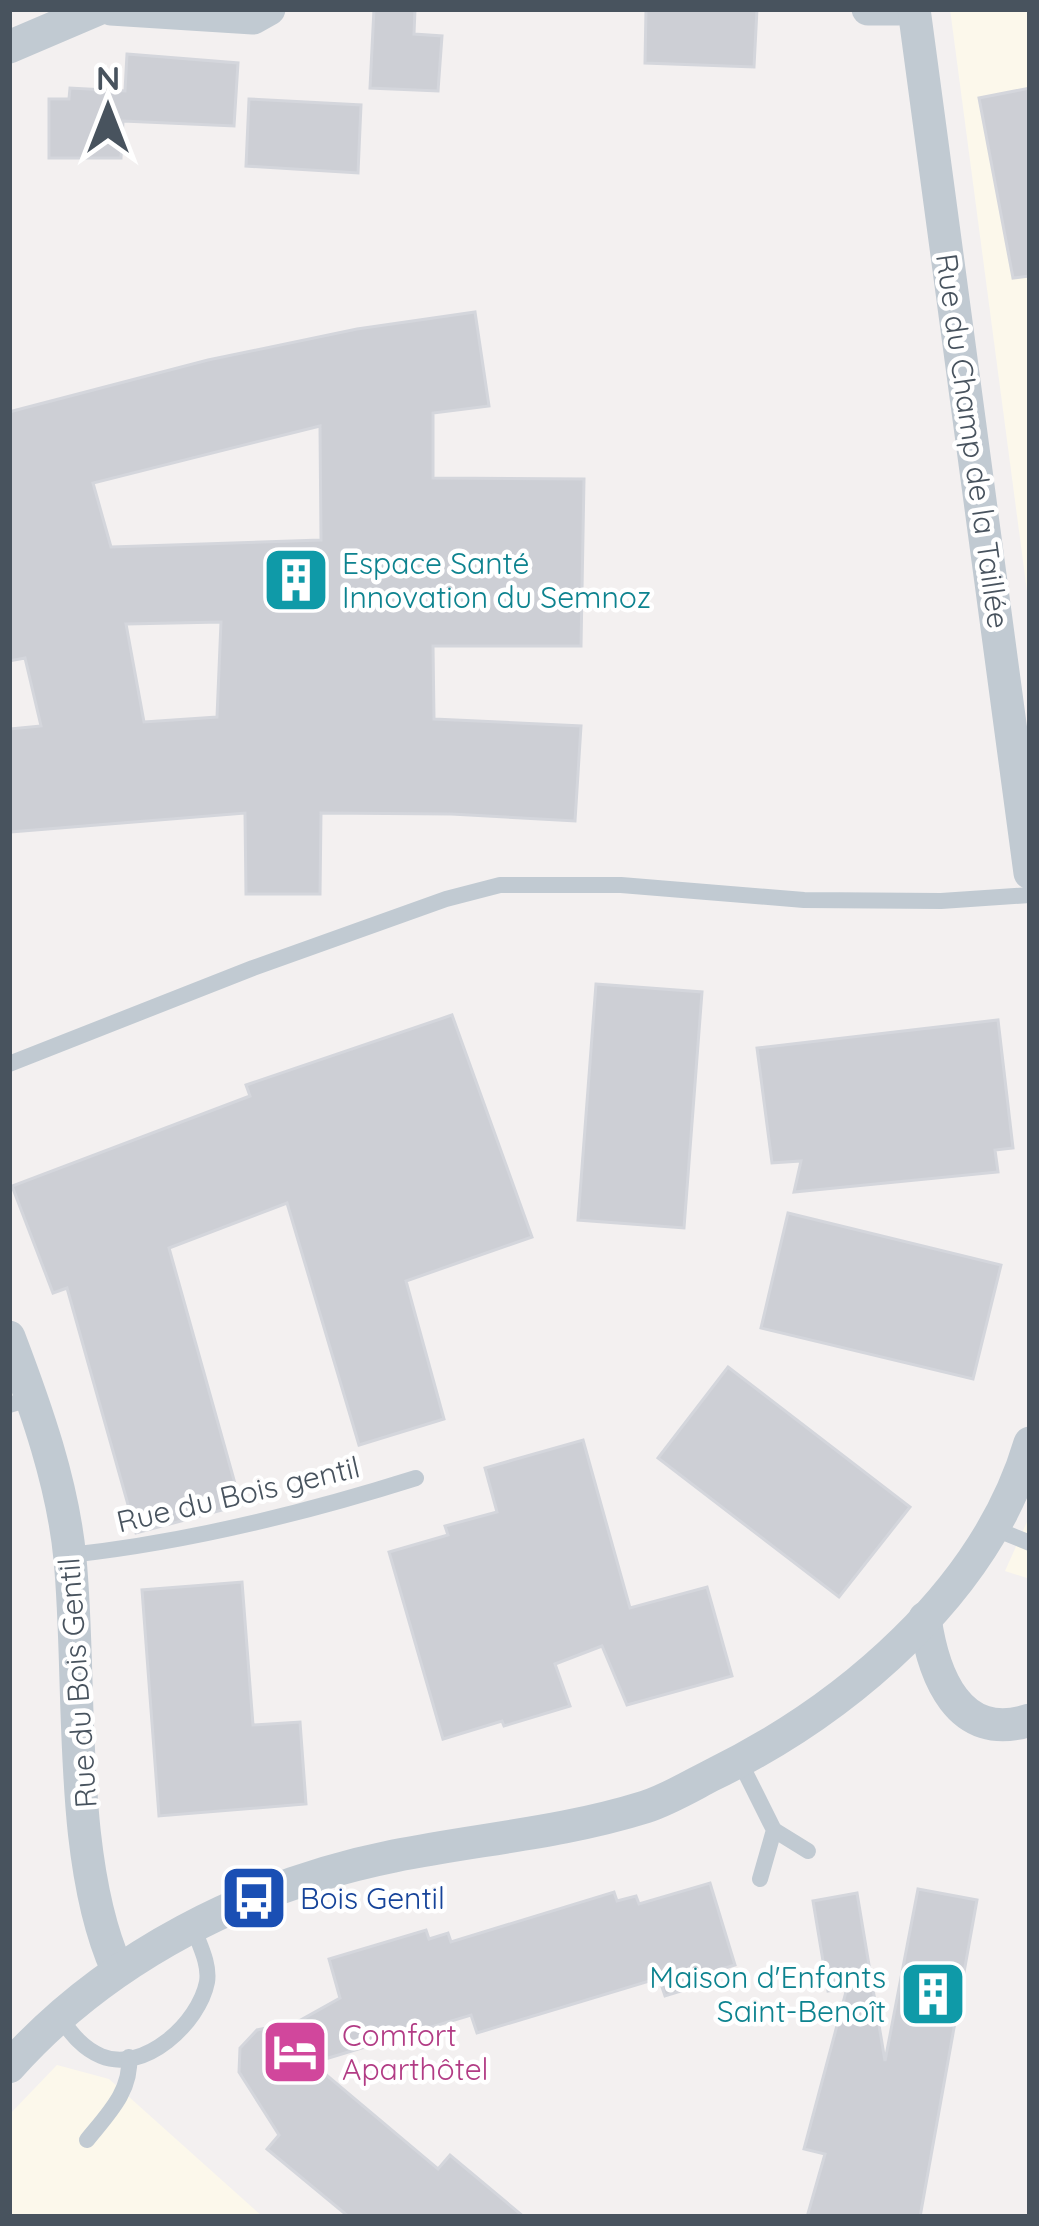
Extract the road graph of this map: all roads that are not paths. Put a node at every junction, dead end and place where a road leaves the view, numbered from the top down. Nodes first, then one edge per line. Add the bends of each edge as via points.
1 (98, 9) edge
2 (111, 9) edge
3 (269, 9) edge
4 (868, 9) edge
5 (898, 9) edge
6 (914, 9) edge
7 (9, 47) edge
8 (1030, 873) edge
9 (1030, 895) edge
10 (9, 1064) edge
11 (9, 1337) edge
12 (21, 1402) edge
13 (1030, 1443) edge
14 (416, 1478) dead end
15 (994, 1528) junction
16 (1030, 1544) edge
17 (70, 1555) junction
18 (925, 1618) junction
19 (1030, 1720) edge
20 (740, 1762) junction
21 (774, 1830) junction
22 (808, 1851) dead end
23 (760, 1879) dead end
24 (193, 1928) junction
25 (117, 1969) junction
26 (60, 2018) junction
27 (129, 2057) junction
28 (9, 2067) edge
29 (87, 2140) dead end

1 - 7 street
2 - 3 street via 253,18
4 - 5 street
6 - 8 street, Rue du Champ de la Taillée
9 - 10 lane via 804,900 500,885 446,898
11 - 12 street, Rue du Bois Gentil
12 - 17 street, Rue du Bois Gentil via 58,1493
13 - 15 street
14 - 17 lane, Rue du Bois gentil via 168,1544
15 - 16 lane
15 - 18 street
17 - 25 street, Rue du Bois Gentil via 87,1853
18 - 19 street via 949,1696 979,1719
18 - 20 street via 813,1717
20 - 21 lane
20 - 24 street via 651,1805 576,1827 324,1872
21 - 22 lane
21 - 23 lane
24 - 25 street
24 - 27 lane via 207,1983 187,2025 155,2050
25 - 26 street
26 - 27 lane via 80,2044 106,2059
26 - 28 street
27 - 29 lane via 117,2102

